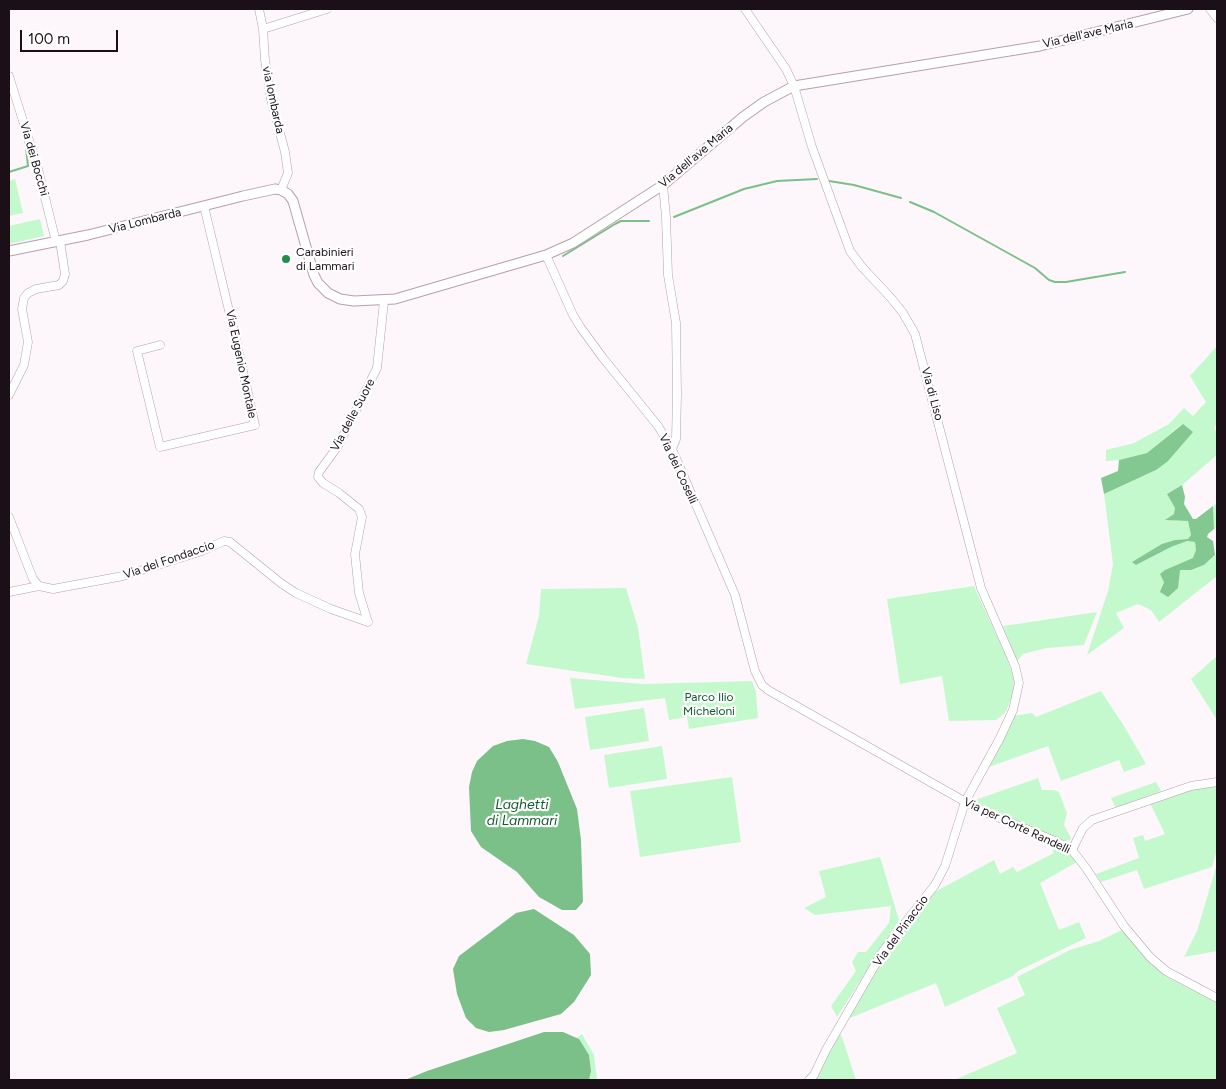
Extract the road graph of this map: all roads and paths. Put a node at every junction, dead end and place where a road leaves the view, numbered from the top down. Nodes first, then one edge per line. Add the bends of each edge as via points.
1 (259, 9) edge
2 (327, 9) edge
3 (745, 9) edge
4 (1188, 9) edge
5 (1210, 9) edge
6 (1217, 18) edge
7 (263, 29) junction
8 (9, 76) edge
9 (794, 86) junction
10 (662, 185) junction
11 (281, 190) junction
12 (204, 206) junction
13 (58, 242) junction
14 (9, 251) edge
15 (546, 255) junction
16 (384, 301) junction
17 (160, 346) dead end
18 (9, 395) edge
19 (672, 449) junction
20 (9, 517) edge
21 (40, 586) junction
22 (9, 592) edge
23 (368, 622) joint
24 (757, 677) joint
25 (1217, 782) edge
26 (965, 802) junction
27 (1072, 850) junction
28 (1217, 998) edge
29 (809, 1080) edge

1 - 7 street, via lombarda
2 - 7 street
3 - 9 street, Via di Liso
4 - 9 street, Via dell'ave Maria via 1040,46
5 - 6 street
7 - 11 street, via lombarda via 270,99 288,173
8 - 13 street, Via dei Bocchi
9 - 10 street, Via dell'ave Maria via 742,118
9 - 26 street, Via di Liso via 812,147 850,251 903,313 915,334 981,588 1019,683 1013,710
10 - 15 street, Via dell'ave Maria via 588,235
10 - 19 street via 668,275 676,323 676,439
11 - 12 street, Via Lombarda via 268,190
11 - 16 street, Via dell'ave Maria via 293,201 318,283 340,299
12 - 13 street, Via Lombarda
12 - 17 street, Via Eugenio Montale via 254,425 160,447 137,351
13 - 14 street, Via Lombarda
13 - 18 street, Via dei Bocchi via 66,274 59,285 36,289 24,298 22,309 28,342 24,365
15 - 16 street, Via dell'ave Maria
15 - 19 street, Via dei Coselli via 577,322 658,426
16 - 23 street, Via delle Suore via 377,368 338,446 318,472 323,483 360,509 362,517 355,554 358,593
19 - 24 street, Via dei Coselli via 735,595
20 - 21 street via 33,579
21 - 22 street, Via del Fondaccio
21 - 23 street, Via del Fondaccio via 53,590 139,573 224,541 230,542 296,594
24 - 26 street, Via per Corte Randelli via 768,690
25 - 27 street via 1191,786 1092,820 1083,828
26 - 27 street, Via per Corte Randelli
26 - 29 street, Via del Pinaccio via 945,866 935,885 883,951
27 - 28 street, Via per Corte Randelli via 1124,926 1150,956 1166,970

